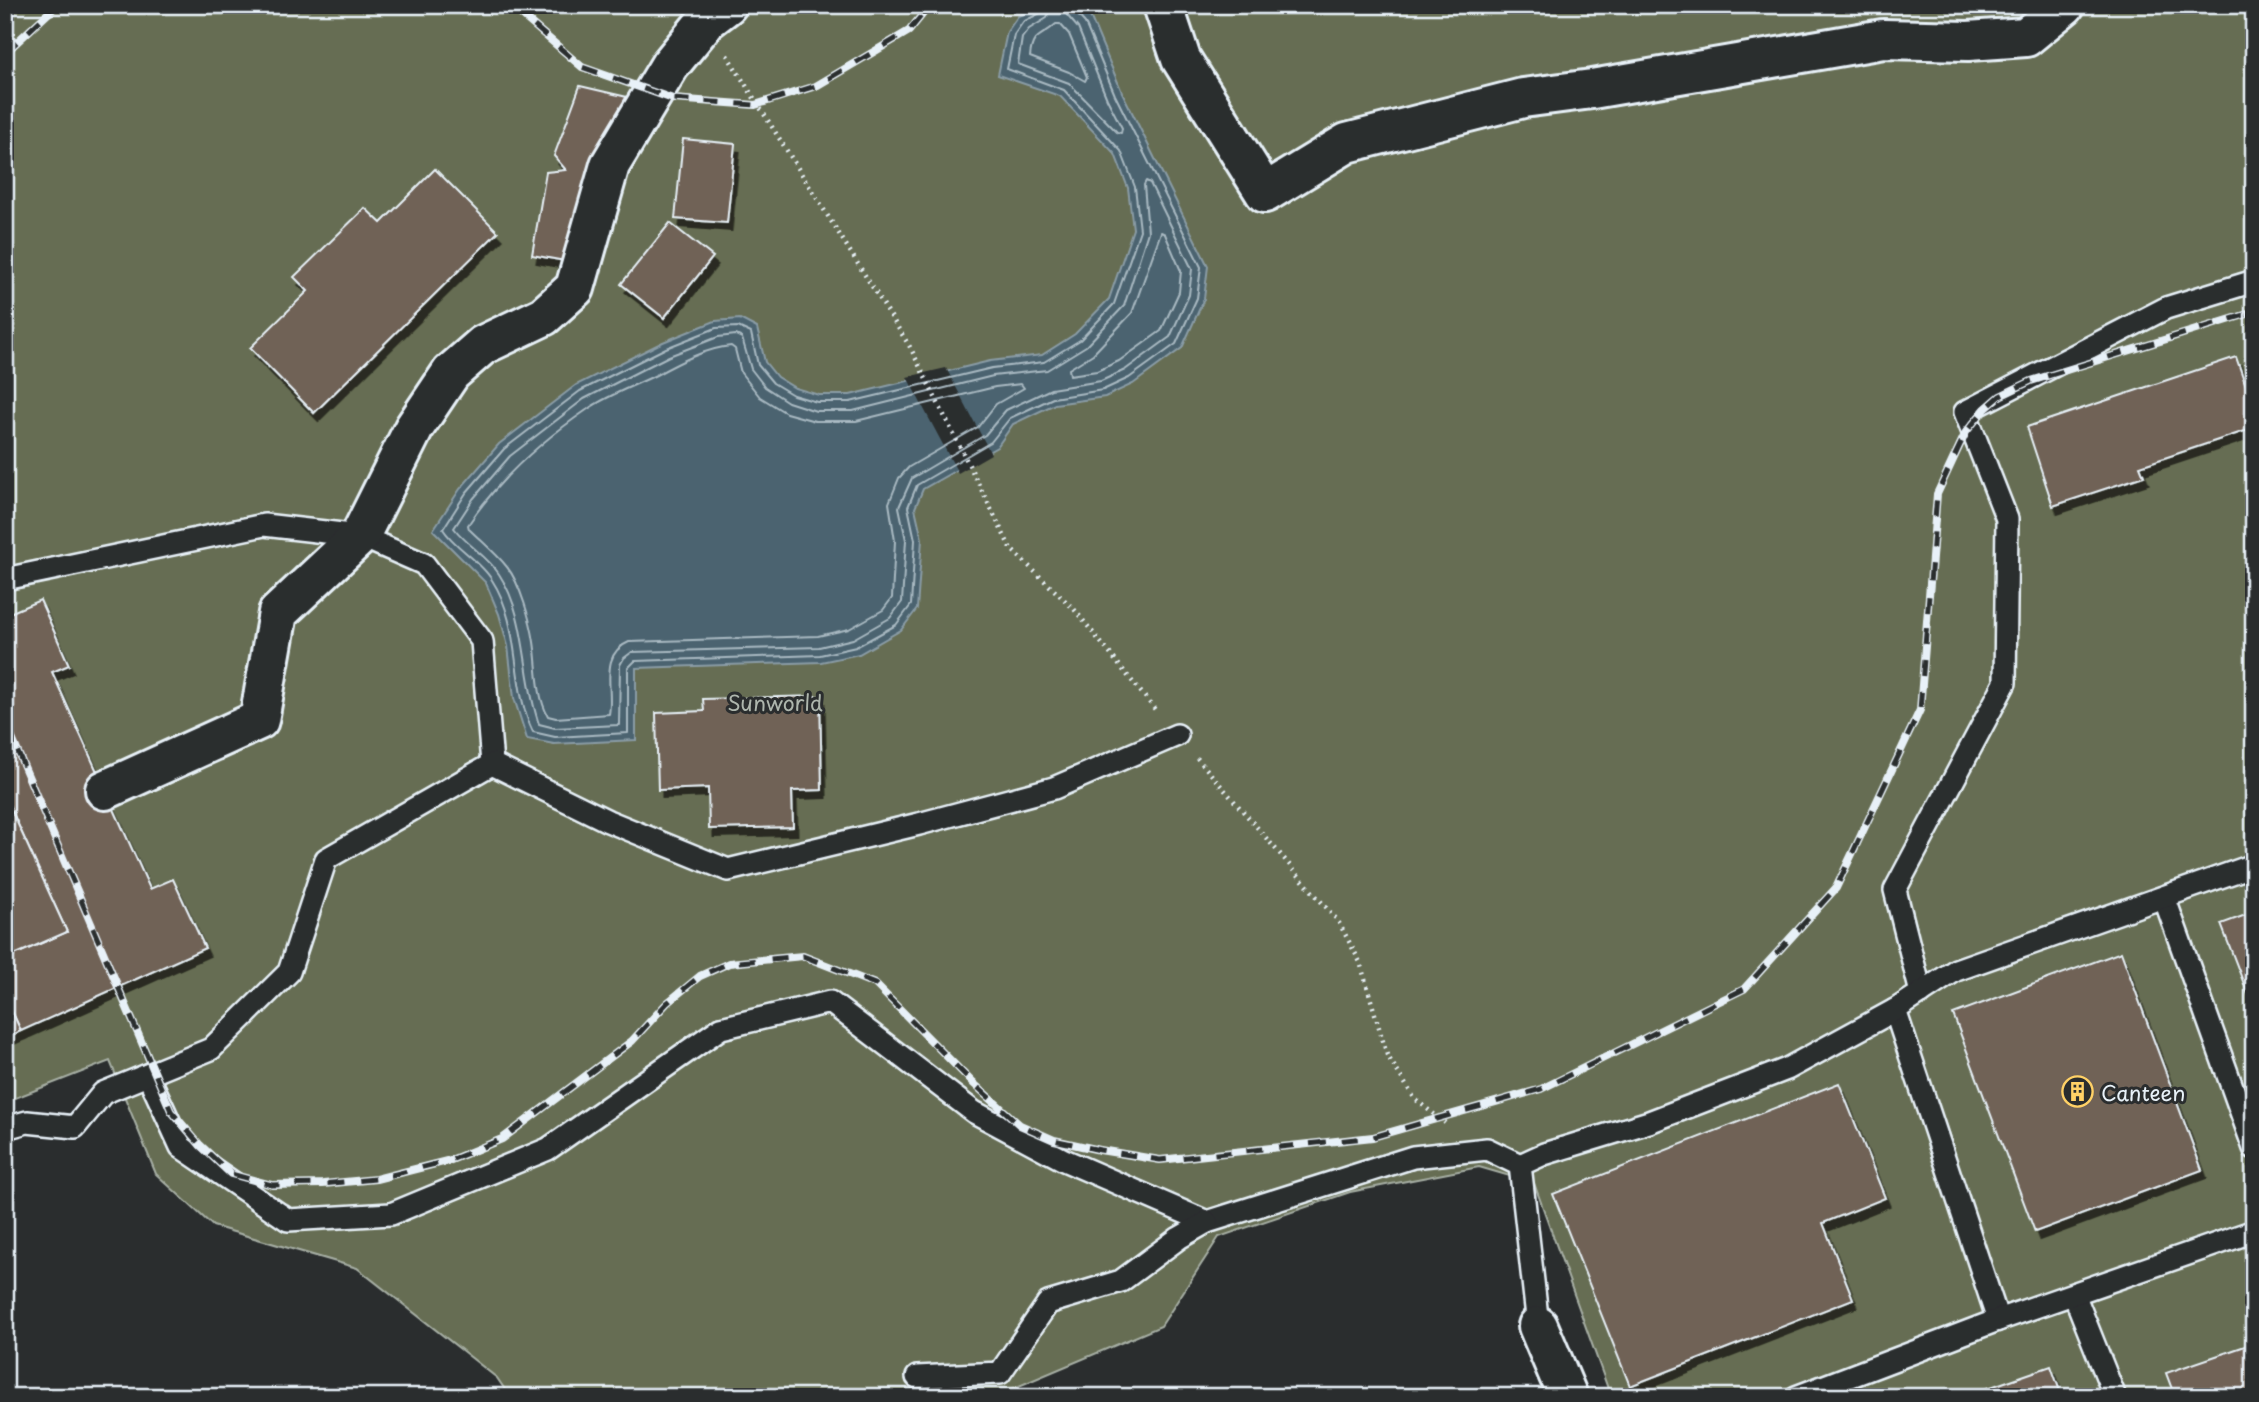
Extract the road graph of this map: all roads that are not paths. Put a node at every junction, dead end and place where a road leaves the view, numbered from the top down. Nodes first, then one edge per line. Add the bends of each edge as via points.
1 (1163, 5) edge
2 (2065, 5) edge
3 (717, 13) edge
4 (2254, 281) edge
5 (360, 536) junction
6 (5, 579) edge
7 (1177, 735) road end
8 (492, 764) junction
9 (105, 790) dead end
10 (2254, 865) edge
11 (2164, 897) junction
12 (1922, 993) junction
13 (1895, 1010) junction
14 (148, 1075) junction
15 (5, 1128) edge
16 (2254, 1148) edge
17 (1520, 1165) junction
18 (1207, 1222) junction
19 (2254, 1231) edge
20 (2074, 1294) junction
21 (1998, 1320) junction
22 (1538, 1326) joint
23 (917, 1377) dead end
24 (1568, 1397) edge
25 (1796, 1397) edge
26 (2115, 1397) edge

1 - 2 street via 1181,59 1265,193 1347,143 1523,98 1884,39 2026,37
3 - 5 street via 670,65 610,165 575,288 544,316 483,345 451,373 414,428
4 - 12 lane via 2166,308 1965,412 2007,519 2005,682 1895,890
5 - 6 lane via 264,525
5 - 8 lane via 424,564 482,641
5 - 9 street via 278,613 259,720
7 - 8 lane via 1054,788 728,870 608,821
8 - 14 lane via 326,859 289,972 211,1049
10 - 11 lane
11 - 12 lane via 1956,971
11 - 16 lane
12 - 13 lane
13 - 17 lane via 1787,1069
13 - 21 lane
14 - 15 lane via 103,1093 75,1127 27,1122
14 - 18 lane via 181,1147 288,1220 391,1214 548,1149 721,1028 830,1002 974,1112 1064,1160
17 - 18 lane via 1487,1149 1413,1157
17 - 22 lane
18 - 23 lane via 1121,1281 1048,1303 1000,1373
19 - 20 lane
20 - 21 lane
20 - 26 lane
21 - 25 lane
22 - 24 street

